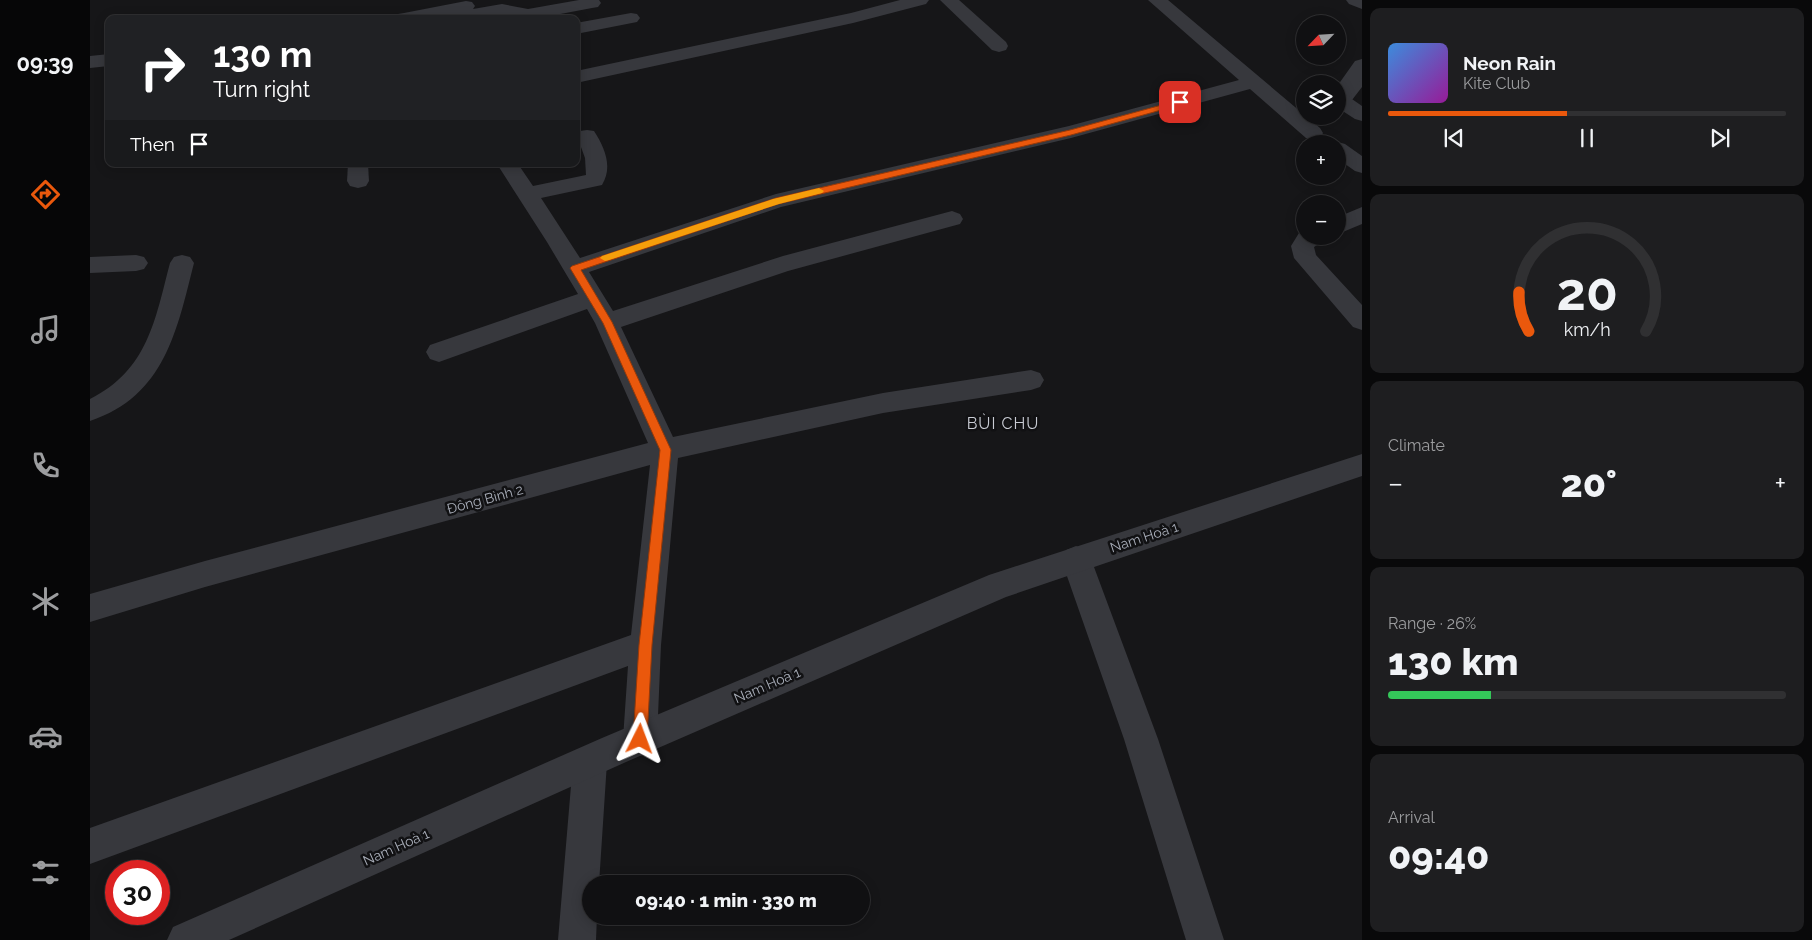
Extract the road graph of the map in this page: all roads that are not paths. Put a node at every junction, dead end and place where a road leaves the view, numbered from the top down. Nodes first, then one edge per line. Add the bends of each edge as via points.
1 (499, 0) edge
2 (920, 0) edge
3 (950, 0) edge
4 (1157, 0) edge
5 (1355, 0) edge
6 (592, 3) dead end
7 (1362, 4) edge
8 (401, 14) edge
9 (471, 15) edge
10 (631, 18) dead end
11 (580, 28) edge
12 (999, 46) dead end
13 (105, 60) edge
14 (90, 62) edge
15 (1362, 65) edge
16 (580, 76) edge
17 (1362, 80) edge
18 (1253, 82) junction
19 (1346, 88) edge
20 (1346, 104) edge
21 (1362, 111) edge
22 (1362, 115) edge
23 (1323, 131) edge
24 (586, 136) dead end
25 (1346, 155) edge
26 (1362, 166) edge
27 (509, 167) edge
28 (527, 194) junction
29 (1362, 215) edge
30 (952, 219) dead end
31 (1346, 222) edge
32 (1303, 245) edge
33 (136, 263) dead end
34 (182, 263) dead end
35 (90, 265) edge
36 (575, 268) junction
37 (593, 298) junction
38 (1362, 321) edge
39 (607, 322) junction
40 (439, 352) dead end
41 (1031, 380) dead end
42 (90, 410) edge
43 (665, 450) junction
44 (1362, 465) edge
45 (1076, 559) junction
46 (90, 608) edge
47 (646, 645) junction
48 (640, 739) junction
49 (590, 762) junction
50 (90, 846) edge
51 (186, 940) edge
52 (577, 940) edge
53 (1205, 940) edge

1 - 8 street
2 - 16 street
3 - 12 street
4 - 18 street
5 - 7 street
6 - 9 street via 528,14 502,10
10 - 11 street
13 - 14 street
15 - 19 street
17 - 21 lane via 1346,101
18 - 23 street
18 - 36 street via 1071,132 776,201
20 - 22 street
24 - 28 street via 598,169 594,180
25 - 26 street
27 - 28 street
28 - 36 street
29 - 31 street
30 - 39 street via 784,264
32 - 38 street via 1306,258
33 - 35 street
34 - 42 street via 159,343 144,369 112,400
36 - 37 street
37 - 39 street
37 - 40 street
39 - 43 street
41 - 43 street, Đông Bình 2 via 883,403
43 - 46 street, Đông Bình 2
43 - 47 street
44 - 45 street, Nam Hoà 1
45 - 48 street, Nam Hoà 1 via 1000,585
45 - 53 street via 1141,739
47 - 48 street
47 - 50 street
48 - 49 street, Nam Hoà 1
49 - 51 street, Nam Hoà 1
49 - 52 street

